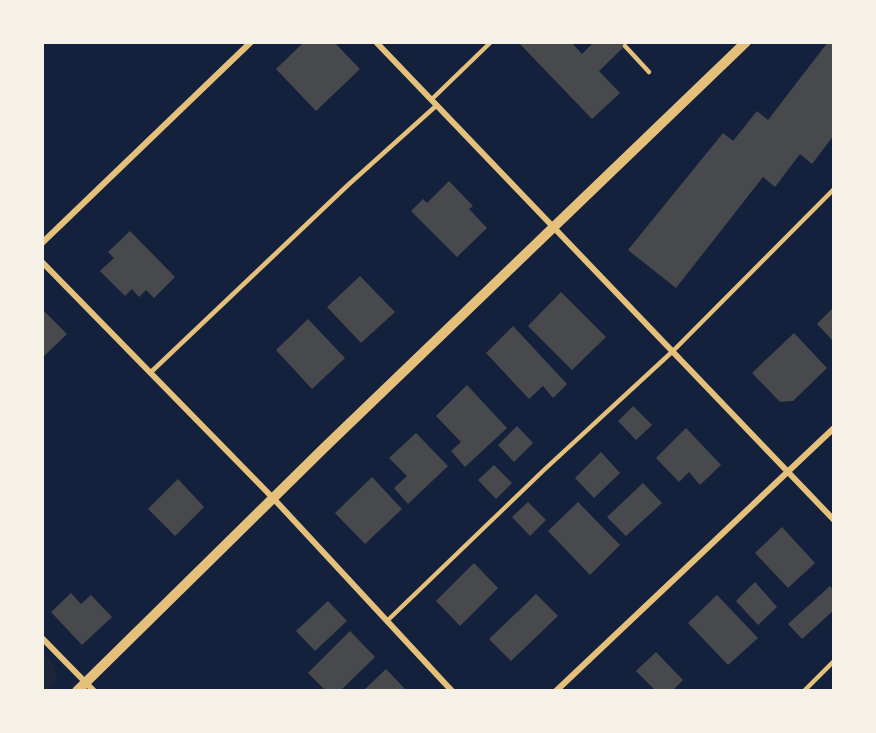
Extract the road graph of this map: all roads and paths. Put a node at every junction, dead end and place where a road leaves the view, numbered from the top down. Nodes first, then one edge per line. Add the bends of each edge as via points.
1 (251, 42) edge
2 (376, 42) edge
3 (491, 42) edge
4 (746, 42) edge
5 (625, 46) dead end
6 (649, 72) dead end
7 (432, 99) junction
8 (438, 105) junction
9 (834, 189) edge
10 (554, 227) junction
11 (42, 243) edge
12 (42, 262) edge
13 (673, 351) junction
14 (150, 373) junction
15 (834, 428) edge
16 (788, 472) junction
17 (273, 498) junction
18 (834, 520) edge
19 (387, 621) junction
20 (42, 638) edge
21 (834, 661) edge
22 (86, 682) junction
23 (77, 691) edge
24 (94, 691) edge
25 (452, 691) edge
26 (555, 691) edge
27 (804, 691) edge

1 - 11 street
2 - 7 street
3 - 7 lane
4 - 10 street
5 - 6 lane
7 - 8 street
8 - 10 street
8 - 14 lane
9 - 13 lane
10 - 13 street
10 - 17 street
12 - 14 street
13 - 16 street
13 - 19 lane
14 - 17 street
15 - 16 street
16 - 18 street
16 - 26 street
17 - 19 street
17 - 22 street
19 - 25 street
20 - 22 street
21 - 27 lane
22 - 23 street
22 - 24 street

